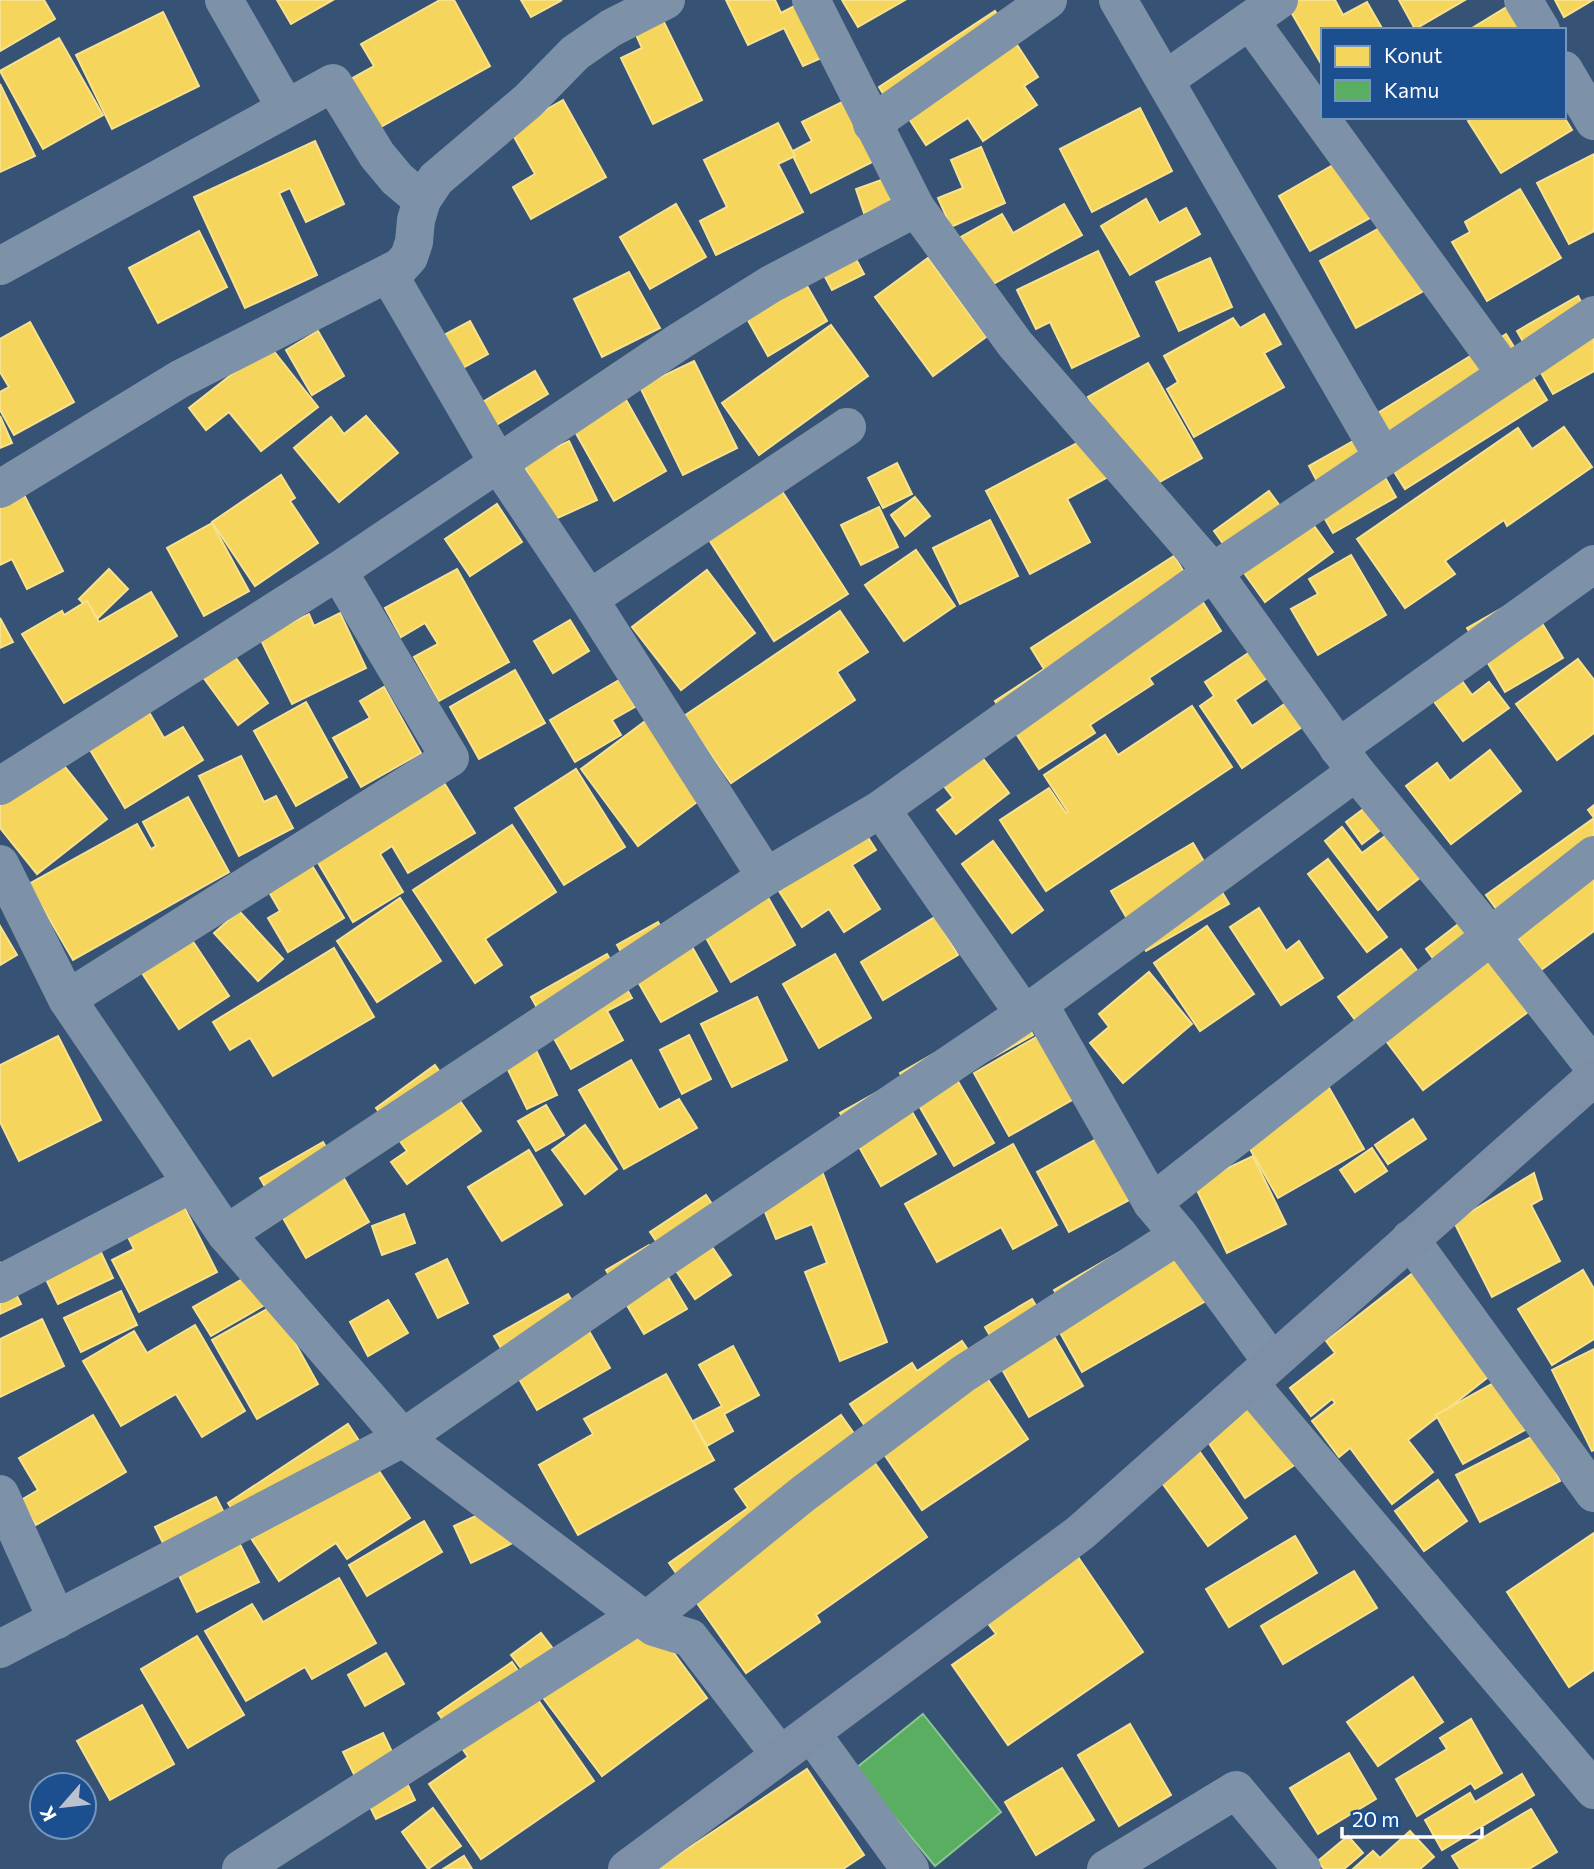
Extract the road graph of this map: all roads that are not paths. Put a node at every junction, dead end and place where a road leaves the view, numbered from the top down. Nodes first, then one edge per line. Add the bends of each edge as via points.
1 (224, 0) edge
2 (666, 0) edge
3 (811, 0) edge
4 (1048, 0) edge
5 (1118, 0) edge
6 (1523, 0) edge
7 (1265, 10) edge
8 (1540, 28) edge
9 (1566, 73) edge
10 (1164, 80) junction
11 (1321, 95) edge
12 (286, 108) junction
13 (1337, 119) edge
14 (1594, 121) edge
15 (872, 124) junction
16 (422, 200) junction
17 (916, 208) junction
18 (0, 266) edge
19 (389, 275) junction
20 (1594, 315) edge
21 (1506, 374) junction
22 (847, 427) dead end
23 (1383, 457) junction
24 (498, 463) junction
25 (0, 489) edge
26 (1594, 564) edge
27 (338, 570) junction
28 (1213, 572) junction
29 (589, 599) junction
30 (1347, 760) junction
31 (0, 786) edge
32 (881, 810) junction
33 (1594, 855) edge
34 (766, 877) junction
35 (2, 878) edge
36 (1492, 937) junction
37 (67, 999) junction
38 (1032, 1009) junction
39 (1594, 1067) edge
40 (1594, 1077) edge
41 (191, 1184) junction
42 (1152, 1203) junction
43 (226, 1234) junction
44 (1179, 1235) junction
45 (1410, 1239) junction
46 (0, 1284) edge
47 (1260, 1372) junction
48 (403, 1438) junction
49 (1591, 1484) edge
50 (0, 1494) edge
51 (643, 1618) junction
52 (57, 1620) junction
53 (0, 1650) edge
54 (811, 1733) junction
55 (780, 1755) junction
56 (1594, 1790) edge
57 (894, 1863) edge
58 (241, 1869) edge
59 (628, 1869) edge
60 (1106, 1869) edge
61 (1302, 1869) edge

1 - 12 street
2 - 16 street via 575,53 528,101 436,179
3 - 15 street
4 - 15 street
5 - 10 street
6 - 8 street
7 - 10 street
7 - 11 street
9 - 14 street
10 - 23 street
12 - 16 street via 333,83 377,155
12 - 18 street
13 - 21 street
15 - 17 street
16 - 19 street via 409,257
17 - 24 street via 771,284
17 - 28 street via 1015,344
19 - 24 street
19 - 25 street via 180,379
20 - 21 street
21 - 23 street
22 - 29 street
23 - 28 street
24 - 27 street
24 - 29 street
26 - 30 street
27 - 31 street
27 - 37 street via 450,758
28 - 30 street
28 - 32 street
29 - 34 street
30 - 36 street
30 - 38 street
32 - 34 street
32 - 38 street
33 - 36 street
34 - 43 street
35 - 37 street
36 - 39 street
36 - 42 street
37 - 41 street
38 - 42 street
38 - 48 street
40 - 45 main road
41 - 43 street
41 - 46 street
42 - 44 street
43 - 48 street
44 - 47 street
44 - 51 street via 963,1374
45 - 47 main road
45 - 49 street
47 - 54 main road via 1080,1533
47 - 56 street
48 - 51 street
48 - 52 street
50 - 52 street
51 - 55 street via 654,1627 690,1638
51 - 58 street
52 - 53 street
54 - 55 main road
54 - 57 street
55 - 59 main road
60 - 61 street via 1236,1790

